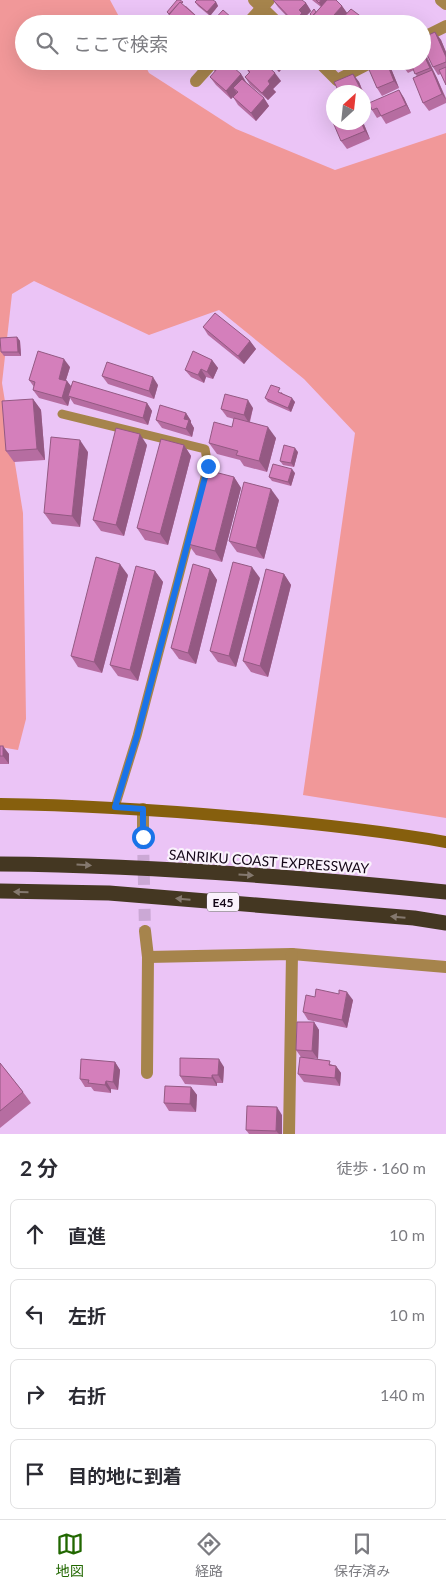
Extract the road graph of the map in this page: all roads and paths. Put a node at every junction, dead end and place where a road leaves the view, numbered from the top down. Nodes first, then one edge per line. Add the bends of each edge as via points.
1 (441, 0) edge
2 (262, 2) edge
3 (446, 4) edge
4 (253, 15) edge
5 (272, 15) edge
6 (446, 26) edge
7 (431, 34) edge
8 (206, 70) edge
9 (327, 70) edge
10 (356, 70) edge
11 (196, 81) dead end
12 (62, 414) dead end
13 (0, 804) edge
14 (115, 807) junction
15 (143, 809) junction
16 (143, 837) tunnel mouth
17 (446, 842) edge
18 (0, 864) edge
19 (0, 891) edge
20 (446, 892) edge
21 (446, 923) edge
22 (145, 931) tunnel mouth
23 (292, 954) junction
24 (148, 957) junction
25 (446, 967) edge
26 (147, 1073) dead end
27 (290, 1134) edge

1 - 3 street
2 - 4 street
2 - 5 street
6 - 7 street
8 - 11 street
9 - 10 street via 337,80
12 - 14 lane via 205,449 208,466 137,736
13 - 14 street
14 - 15 street
15 - 16 street
15 - 17 street via 297,822
18 -> 20 highway, SANRIKU COAST EXPRESSWAY / E45 via 72,864 305,878
21 -> 19 highway, E45 via 110,893
22 - 24 street
23 - 24 street
23 - 25 street
23 - 27 street
24 - 26 street

